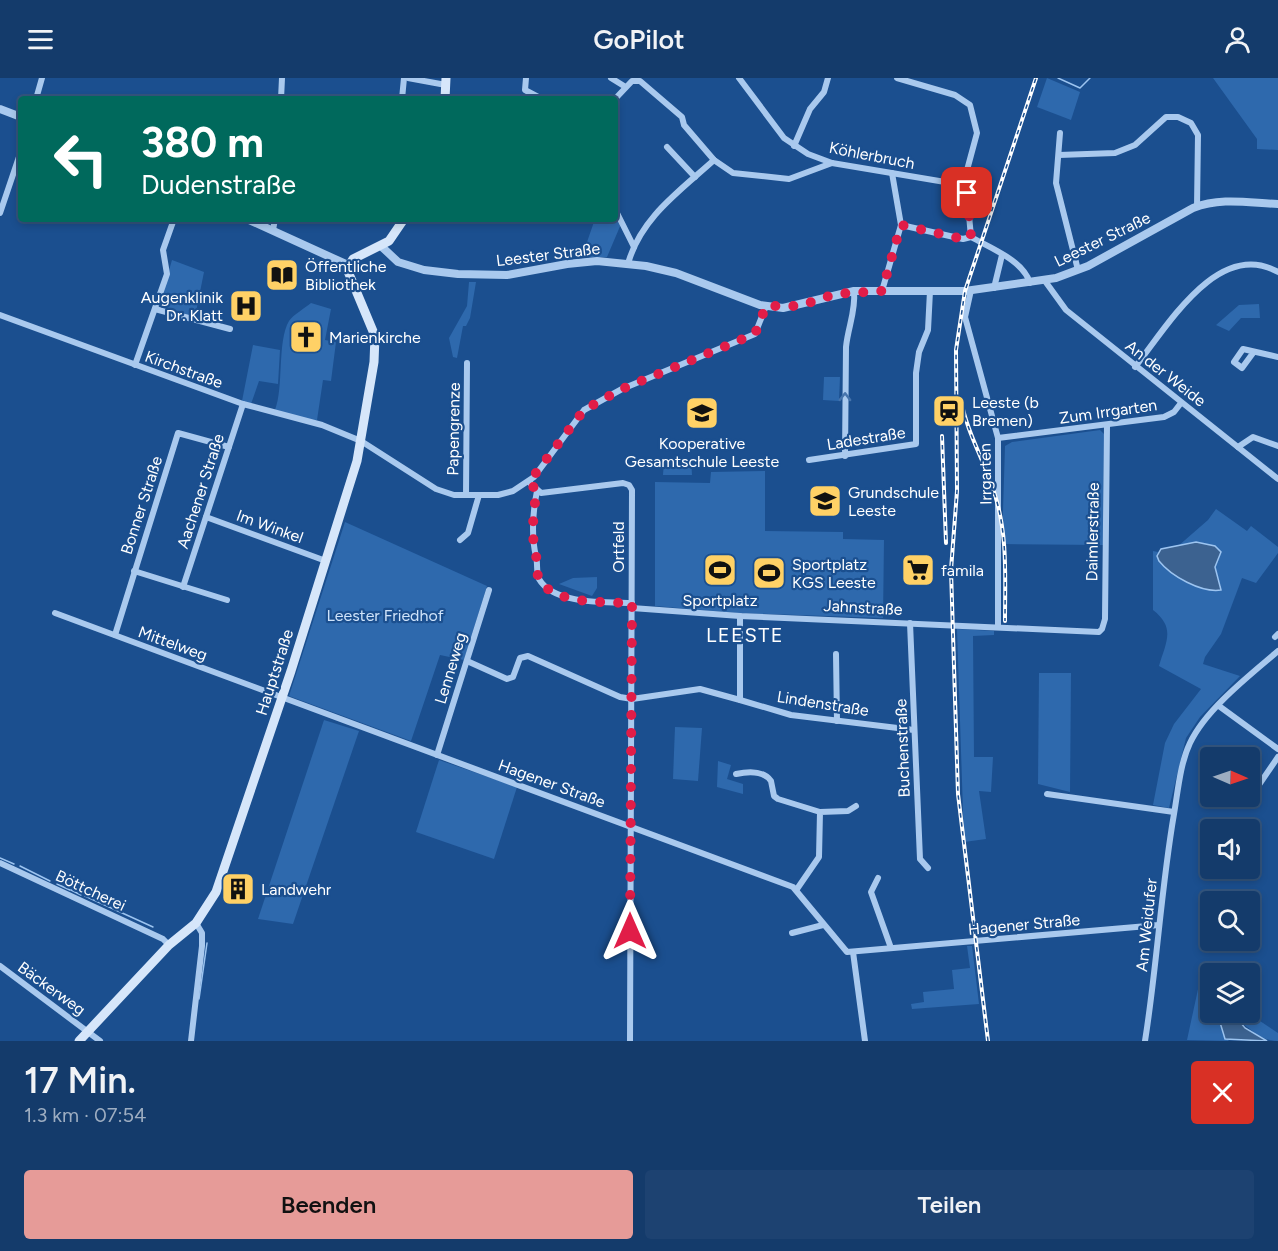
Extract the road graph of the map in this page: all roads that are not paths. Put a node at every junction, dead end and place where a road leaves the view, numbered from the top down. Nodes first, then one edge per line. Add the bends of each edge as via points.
1 (42, 78) edge
2 (282, 78) edge
3 (406, 78) edge
4 (525, 78) edge
5 (611, 78) edge
6 (739, 78) edge
7 (828, 78) edge
8 (897, 78) edge
9 (446, 82) edge
10 (624, 86) junction
11 (37, 96) edge
12 (282, 96) edge
13 (403, 96) edge
14 (536, 96) edge
15 (617, 96) edge
16 (0, 109) edge
17 (18, 116) edge
18 (797, 132) junction
19 (1060, 133) dead end
20 (787, 141) junction
21 (794, 146) junction
22 (667, 147) dead end
23 (1059, 155) junction
24 (18, 160) edge
25 (714, 160) junction
26 (832, 163) junction
27 (892, 173) junction
28 (695, 177) junction
29 (963, 185) junction
30 (0, 186) edge
31 (8, 189) junction
32 (1278, 204) edge
33 (1197, 207) junction
34 (0, 213) edge
35 (618, 215) edge
36 (173, 222) edge
37 (254, 222) edge
38 (274, 222) edge
39 (402, 222) edge
40 (901, 225) junction
41 (273, 230) junction
42 (971, 237) junction
43 (382, 247) junction
44 (634, 247) junction
45 (1002, 255) junction
46 (628, 264) junction
47 (348, 265) junction
48 (1078, 270) junction
49 (1278, 272) edge
50 (1045, 281) junction
51 (1030, 283) junction
52 (994, 288) junction
53 (971, 290) junction
54 (854, 291) junction
55 (882, 291) junction
56 (930, 291) junction
57 (766, 306) junction
58 (155, 309) junction
59 (0, 315) edge
60 (230, 330) dead end
61 (1253, 353) dead end
62 (1278, 357) edge
63 (467, 363) dead end
64 (135, 365) junction
65 (1135, 367) junction
66 (1181, 403) junction
67 (243, 404) junction
68 (1107, 426) junction
69 (998, 438) junction
70 (361, 441) junction
71 (229, 447) junction
72 (1238, 447) junction
73 (1278, 447) edge
74 (844, 456) junction
75 (809, 460) dead end
76 (1278, 479) edge
77 (529, 482) junction
78 (537, 491) junction
79 (466, 495) junction
80 (479, 495) junction
81 (206, 517) junction
82 (460, 540) dead end
83 (326, 561) junction
84 (134, 571) junction
85 (183, 586) junction
86 (489, 590) dead end
87 (227, 600) dead end
88 (632, 605) junction
89 (55, 613) dead end
90 (740, 616) junction
91 (910, 623) junction
92 (998, 627) junction
93 (1093, 632) joint
94 (115, 635) junction
95 (1278, 651) edge
96 (836, 654) dead end
97 (467, 661) junction
98 (282, 698) junction
99 (632, 699) junction
100 (740, 700) junction
101 (1219, 706) junction
102 (837, 721) junction
103 (914, 730) junction
104 (1278, 749) edge
105 (437, 755) junction
106 (1278, 757) edge
107 (736, 774) dead end
108 (1260, 783) edge
109 (1047, 794) dead end
110 (856, 806) dead end
111 (820, 812) junction
112 (1174, 812) junction
113 (631, 827) junction
114 (0, 863) edge
115 (928, 868) dead end
116 (878, 879) dead end
117 (797, 889) junction
118 (196, 923) junction
119 (823, 925) junction
120 (1159, 925) junction
121 (792, 933) dead end
122 (169, 945) junction
123 (891, 948) junction
124 (853, 952) junction
125 (0, 966) edge
126 (88, 1031) junction
127 (79, 1041) edge
128 (100, 1041) edge
129 (190, 1041) edge
130 (630, 1041) edge
131 (865, 1041) edge
132 (1145, 1041) edge

1 - 11 street
2 - 12 street
3 - 9 street
3 - 13 street
4 - 14 street via 525,90
5 - 10 street
6 - 20 street, Köhlerbruch
7 - 18 street via 824,92
8 - 29 street via 955,94 970,105 977,133
10 - 15 street
10 - 25 street via 640,81 682,117 684,126
16 - 17 street
18 - 20 street
18 - 21 street
19 - 23 street
20 - 21 street, Köhlerbruch
21 - 26 street, Köhlerbruch
22 - 28 street
23 - 33 street via 1092,156 1122,151 1144,138 1166,117 1178,117 1191,123 1198,135
23 - 48 street via 1056,183
24 - 31 street
25 - 26 street via 733,173 789,179
25 - 28 street
26 - 27 street, Köhlerbruch
27 - 29 street, Köhlerbruch
27 - 40 street
28 - 44 street via 652,217
29 - 42 street
30 - 31 street
31 - 34 street
32 - 33 street, Leester Straße via 1229,201
33 - 48 street, Leester Straße
35 - 44 street
36 - 58 street via 163,250 167,274
37 - 41 street
38 - 41 street
39 - 43 main road
40 - 42 street via 963,239
40 - 55 street
41 - 47 street
42 - 45 street
43 - 46 street, Leester Straße via 398,262 424,270 485,276 597,261
43 - 47 main road
44 - 46 street
45 - 51 street via 1026,274
45 - 52 street
46 - 57 street, Leester Straße via 676,273
47 - 70 main road, Hauptstraße via 350,282 375,336
48 - 50 street, Leester Straße
49 - 65 street via 1257,263 1240,263 1215,275 1186,302
50 - 51 street, Leester Straße
50 - 65 street, An der Weide via 1066,310
51 - 52 street, Leester Straße
52 - 53 street, Leester Straße
53 - 56 street, Leester Straße
53 - 69 street, Irrgarten via 965,317
54 - 55 street, Leester Straße
54 - 57 street, Leester Straße via 800,306
74 -> 54 street via 846,347 856,306
55 - 56 street, Leester Straße
56 - 74 street, Ladestraße via 928,330 916,373 916,444
57 - 77 street via 755,334 622,389 584,410
58 - 60 street
58 - 64 street
59 - 64 street, Kirchstraße
61 - 62 street
63 - 79 street, Papengrenze
64 - 67 street, Kirchstraße
65 - 66 street, An der Weide
66 - 68 street, Zum Irrgarten via 1164,417
66 - 72 street, An der Weide
67 - 70 street, Kirchstraße via 322,425
67 - 71 street, Aachener Straße
68 - 69 street, Zum Irrgarten
68 - 93 street, Daimlerstraße via 1105,624
69 - 92 street, Irrgarten
70 - 79 street, Kirchstraße via 436,489
70 - 83 main road, Hauptstraße
71 - 81 street, Aachener Straße
71 - 84 street, Bonner Straße via 178,434
72 - 73 street via 1253,437
72 - 76 street, An der Weide
74 - 75 street, Ladestraße
77 - 78 street
77 - 80 street, Kirchstraße via 504,495
78 - 88 street, Jahnstraße via 534,551 542,583 588,603
78 - 88 street, Ortfeld via 629,484
79 - 80 street, Kirchstraße
80 - 82 street via 468,533
81 - 83 street, Im Winkel
81 - 85 street, Aachener Straße
83 - 98 main road, Hauptstraße
84 - 85 street
84 - 94 street, Bonner Straße
85 - 87 street
86 - 97 street, Lenneweg
88 - 90 street, Jahnstraße
88 - 99 street, Ortfeld
89 - 94 street, Mittelweg
90 - 91 street, Jahnstraße
90 - 100 street
91 - 92 street, Jahnstraße
91 - 103 street, Buchenstraße
92 - 93 street, Jahnstraße
94 - 98 street, Mittelweg
95 - 101 street, Am Weidufer
96 - 102 street
97 - 99 street via 507,679 513,677 520,658 528,656
97 - 105 street, Lenneweg
98 - 105 street, Hagener Straße
98 - 118 main road, Hauptstraße via 216,892
99 - 100 street, Lindenstraße via 700,689
99 - 113 street, Ortfeld
100 - 102 street, Lindenstraße via 791,715
101 - 104 street
101 - 112 street, Am Weidufer via 1190,743
102 - 103 street, Lindenstraße
103 - 115 street, Buchenstraße via 920,859
105 - 113 street, Hagener Straße
106 - 108 street
107 - 111 street via 762,774 771,781 778,799
109 - 112 street
110 - 111 street via 848,811
111 - 117 street via 819,857
112 - 120 street, Am Weidufer
113 - 117 street, Hagener Straße
113 - 130 street, Ortfeld
114 - 122 street, Böttcherei
116 - 123 street via 871,892
117 - 119 street
118 - 122 main road, Hauptstraße
118 - 129 street via 202,933 202,945
119 - 121 street
119 - 124 street via 842,948
120 - 123 street, Hagener Straße
120 - 132 street, Am Weidufer
122 - 126 main road, Hauptstraße
123 - 124 street, Hagener Straße
124 - 131 street
125 - 126 street, Bäckerweg
126 - 127 main road, Hauptstraße
126 - 128 street, Bäckerweg

